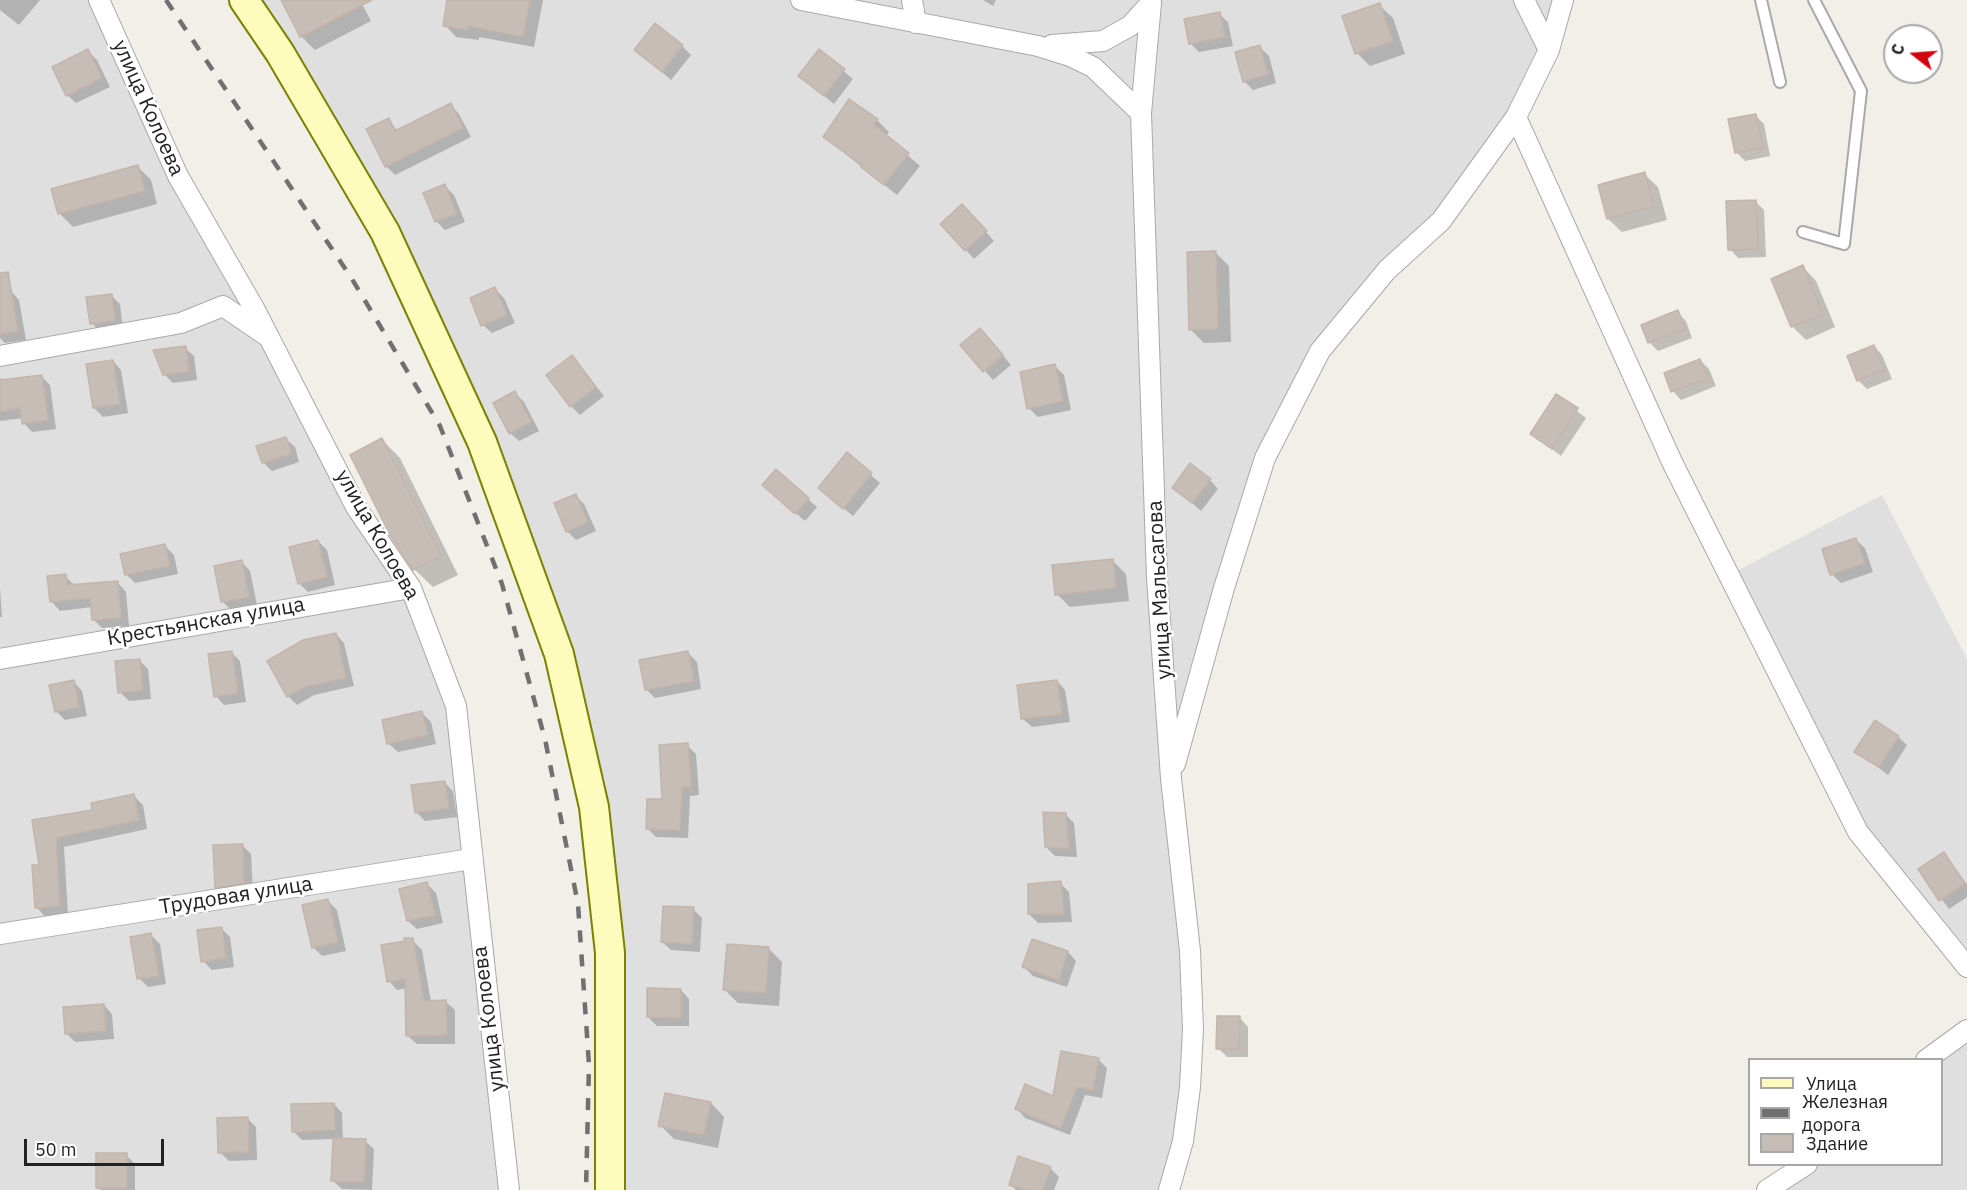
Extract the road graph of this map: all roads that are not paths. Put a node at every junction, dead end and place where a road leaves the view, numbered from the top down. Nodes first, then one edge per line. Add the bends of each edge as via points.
1 (99, 0) edge
2 (244, 0) edge
3 (801, 0) edge
4 (912, 0) edge
5 (1524, 0) edge
6 (1563, 0) edge
7 (1761, 0) edge
8 (1814, 0) edge
9 (1151, 2) edge
10 (916, 23) junction
11 (1038, 46) junction
12 (1549, 50) junction
13 (1780, 82) dead end
14 (1142, 113) junction
15 (1516, 117) junction
16 (1803, 232) dead end
17 (270, 337) junction
18 (0, 356) edge
19 (411, 588) junction
20 (0, 659) edge
21 (1171, 778) junction
22 (471, 859) junction
23 (0, 934) edge
24 (1966, 967) edge
25 (1967, 1030) edge
26 (1927, 1058) edge
27 (1804, 1166) edge
28 (509, 1190) edge
29 (609, 1190) edge
30 (1169, 1190) edge
31 (1767, 1190) edge

1 - 17 street, улица Колоева via 178,176
2 - 29 street via 280,53 385,232 482,442 559,654 594,807 610,953
3 - 10 street
4 - 10 street
5 - 12 street
6 - 12 street
7 - 13 lane
8 - 16 lane via 1861,91 1844,244
9 - 11 street via 1130,26 1103,41
9 - 14 street, улица Мальсагова
10 - 11 street
11 - 14 street via 1094,67
12 - 15 street
14 - 21 street, улица Мальсагова via 1157,578
15 - 21 street via 1441,221 1387,270 1320,351 1265,458
15 - 24 street via 1673,464 1858,832
17 - 18 street via 223,306 181,323
17 - 19 street, улица Колоева via 356,507
19 - 20 street, Крестьянская улица
19 - 22 street, улица Колоева via 456,706
21 - 30 street, улица Мальсагова via 1190,951 1193,1029 1191,1087 1183,1141
22 - 23 street, Трудовая улица
22 - 28 street, улица Колоева
25 - 26 street
27 - 31 street

